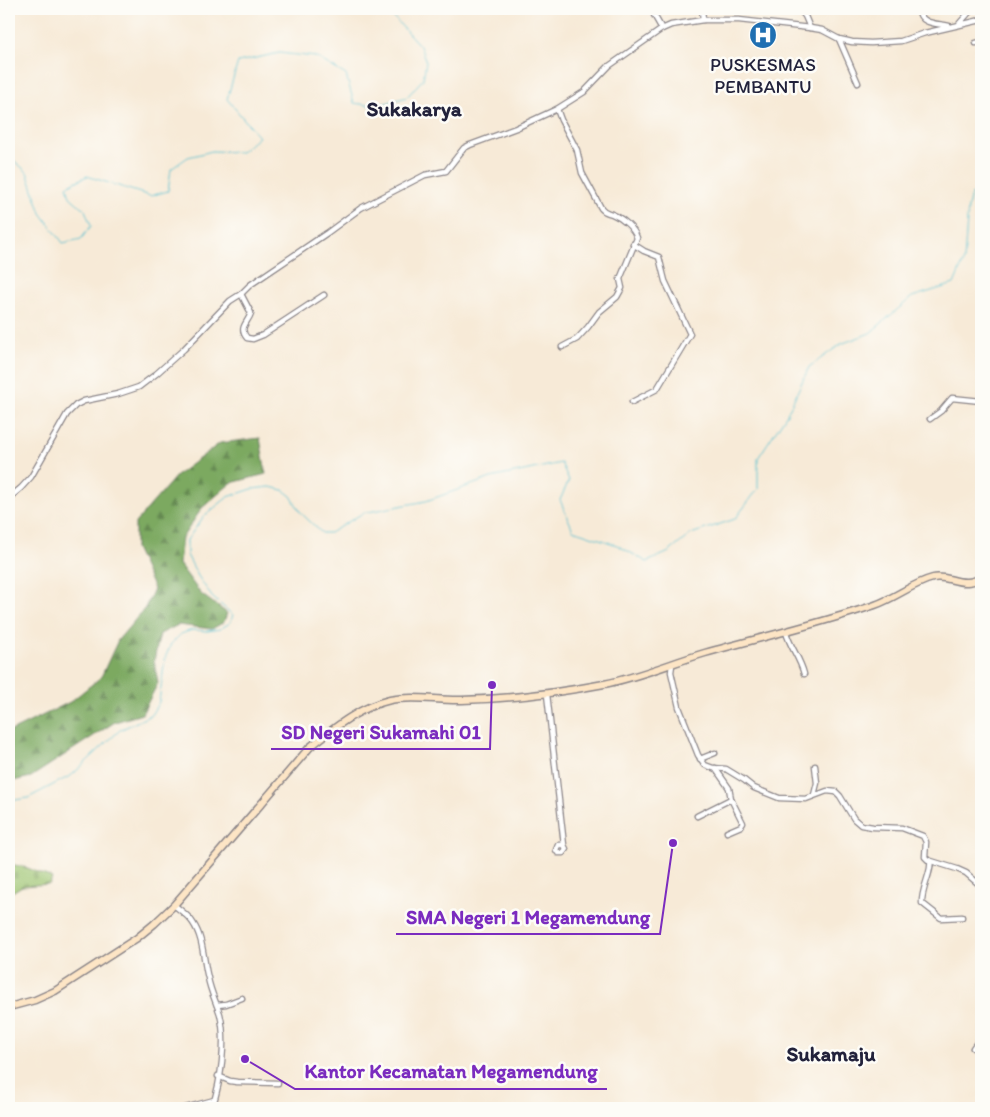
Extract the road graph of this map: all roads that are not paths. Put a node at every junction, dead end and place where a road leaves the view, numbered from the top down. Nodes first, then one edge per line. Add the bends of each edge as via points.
1 (653, 9) edge
2 (702, 9) edge
3 (799, 9) edge
4 (918, 9) edge
5 (972, 9) edge
6 (703, 20) junction
7 (981, 20) edge
8 (959, 24) junction
9 (950, 27) junction
10 (810, 28) junction
11 (662, 29) junction
12 (839, 39) junction
13 (858, 83) dead end
14 (557, 109) junction
15 (633, 244) junction
16 (241, 294) junction
17 (324, 295) dead end
18 (562, 347) dead end
19 (981, 400) edge
20 (632, 402) dead end
21 (930, 419) dead end
22 (9, 498) edge
23 (981, 578) edge
24 (786, 632) junction
25 (672, 665) junction
26 (804, 674) dead end
27 (547, 694) junction
28 (714, 752) dead end
29 (700, 759) junction
30 (815, 766) dead end
31 (715, 768) junction
32 (814, 795) junction
33 (731, 799) junction
34 (697, 816) dead end
35 (727, 832) dead end
36 (564, 845) dead end
37 (930, 861) junction
38 (981, 886) edge
39 (174, 904) junction
40 (962, 917) dead end
41 (242, 998) dead end
42 (217, 1005) junction
43 (9, 1006) edge
44 (981, 1037) edge
45 (973, 1048) dead end
46 (218, 1076) junction
47 (278, 1083) dead end
48 (214, 1100) junction
49 (185, 1108) edge
50 (212, 1108) edge

1 - 11 street
2 - 6 street
3 - 10 street
4 - 9 street via 924,21
5 - 8 street
6 - 10 street via 739,20
6 - 11 street
7 - 8 street
8 - 9 street
9 - 12 street via 901,41 858,43
10 - 12 street
11 - 14 street via 609,66 584,92
12 - 13 street
14 - 15 street via 576,150 582,172 601,208 631,229 636,236
14 - 16 street via 470,144 446,171 425,175 361,208
15 - 18 street via 617,297 599,312 577,339
15 - 20 street via 659,257 665,281 690,334 657,389
16 - 17 street via 252,315 243,325 243,332 253,339
16 - 22 street via 139,387 84,401 71,409 31,477
19 - 21 street via 952,398
23 - 24 street via 966,582 934,578 878,604
24 - 25 street
24 - 26 street
25 - 27 street via 622,680
25 - 29 street via 678,707
27 - 36 street
27 - 39 street via 460,700 404,698 358,712 310,747
28 - 29 street
29 - 31 street via 705,765
30 - 32 street via 817,783
31 - 32 street via 727,770 754,788 779,798 806,799
31 - 33 street via 729,788
32 - 37 street via 828,790 836,792 854,820 863,826 902,828 920,834 925,839 925,857
33 - 34 street
33 - 35 street via 743,823
37 - 38 street via 966,873
37 - 40 street via 922,903 941,918
39 - 42 street via 196,928
39 - 43 street via 137,938 55,991
41 - 42 street
42 - 46 street via 224,1038
44 - 45 street
46 - 47 street via 237,1082
46 - 48 street
48 - 49 street
48 - 50 street

